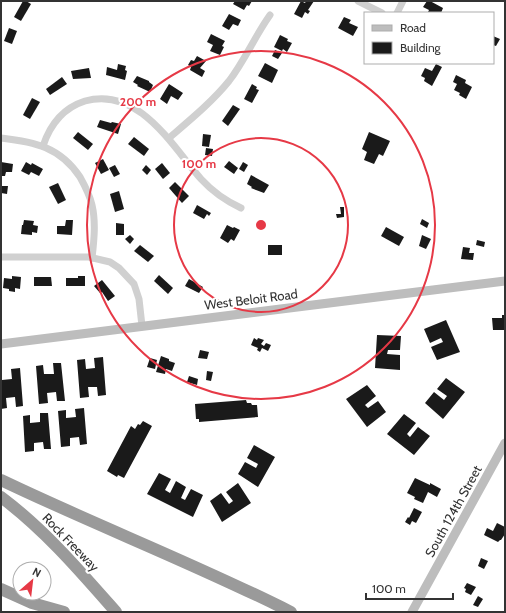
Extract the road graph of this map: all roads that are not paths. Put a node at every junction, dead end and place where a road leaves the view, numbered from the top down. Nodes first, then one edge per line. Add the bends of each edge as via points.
1 (358, 1) edge
2 (403, 1) edge
3 (380, 12) edge
4 (398, 12) edge
5 (270, 15) dead end
6 (1, 138) edge
7 (169, 138) junction
8 (43, 146) junction
9 (241, 208) dead end
10 (1, 257) edge
11 (92, 258) junction
12 (505, 281) edge
13 (142, 326) junction
14 (1, 344) edge
15 (505, 443) edge
16 (1, 480) edge
17 (1, 497) edge
18 (1, 589) edge
19 (64, 612) edge
20 (116, 612) edge
21 (291, 612) edge
22 (412, 612) edge

1 - 3 street
2 - 4 street
5 - 7 street via 225,85
6 - 8 street
7 - 8 street via 150,120 127,105 113,100 95,99 80,103 62,113 51,127
7 - 9 street via 202,180 223,198
8 - 11 street via 56,152 76,171 86,189 93,213
10 - 11 street
11 - 13 street via 110,262 130,278 139,299
12 - 13 main road, West Beloit Road
13 - 14 main road, West Beloit Road
15 - 22 main road, South 124th Street
16 - 21 highway
17 - 20 highway, Rock Freeway via 46,534
18 - 19 highway via 32,603

